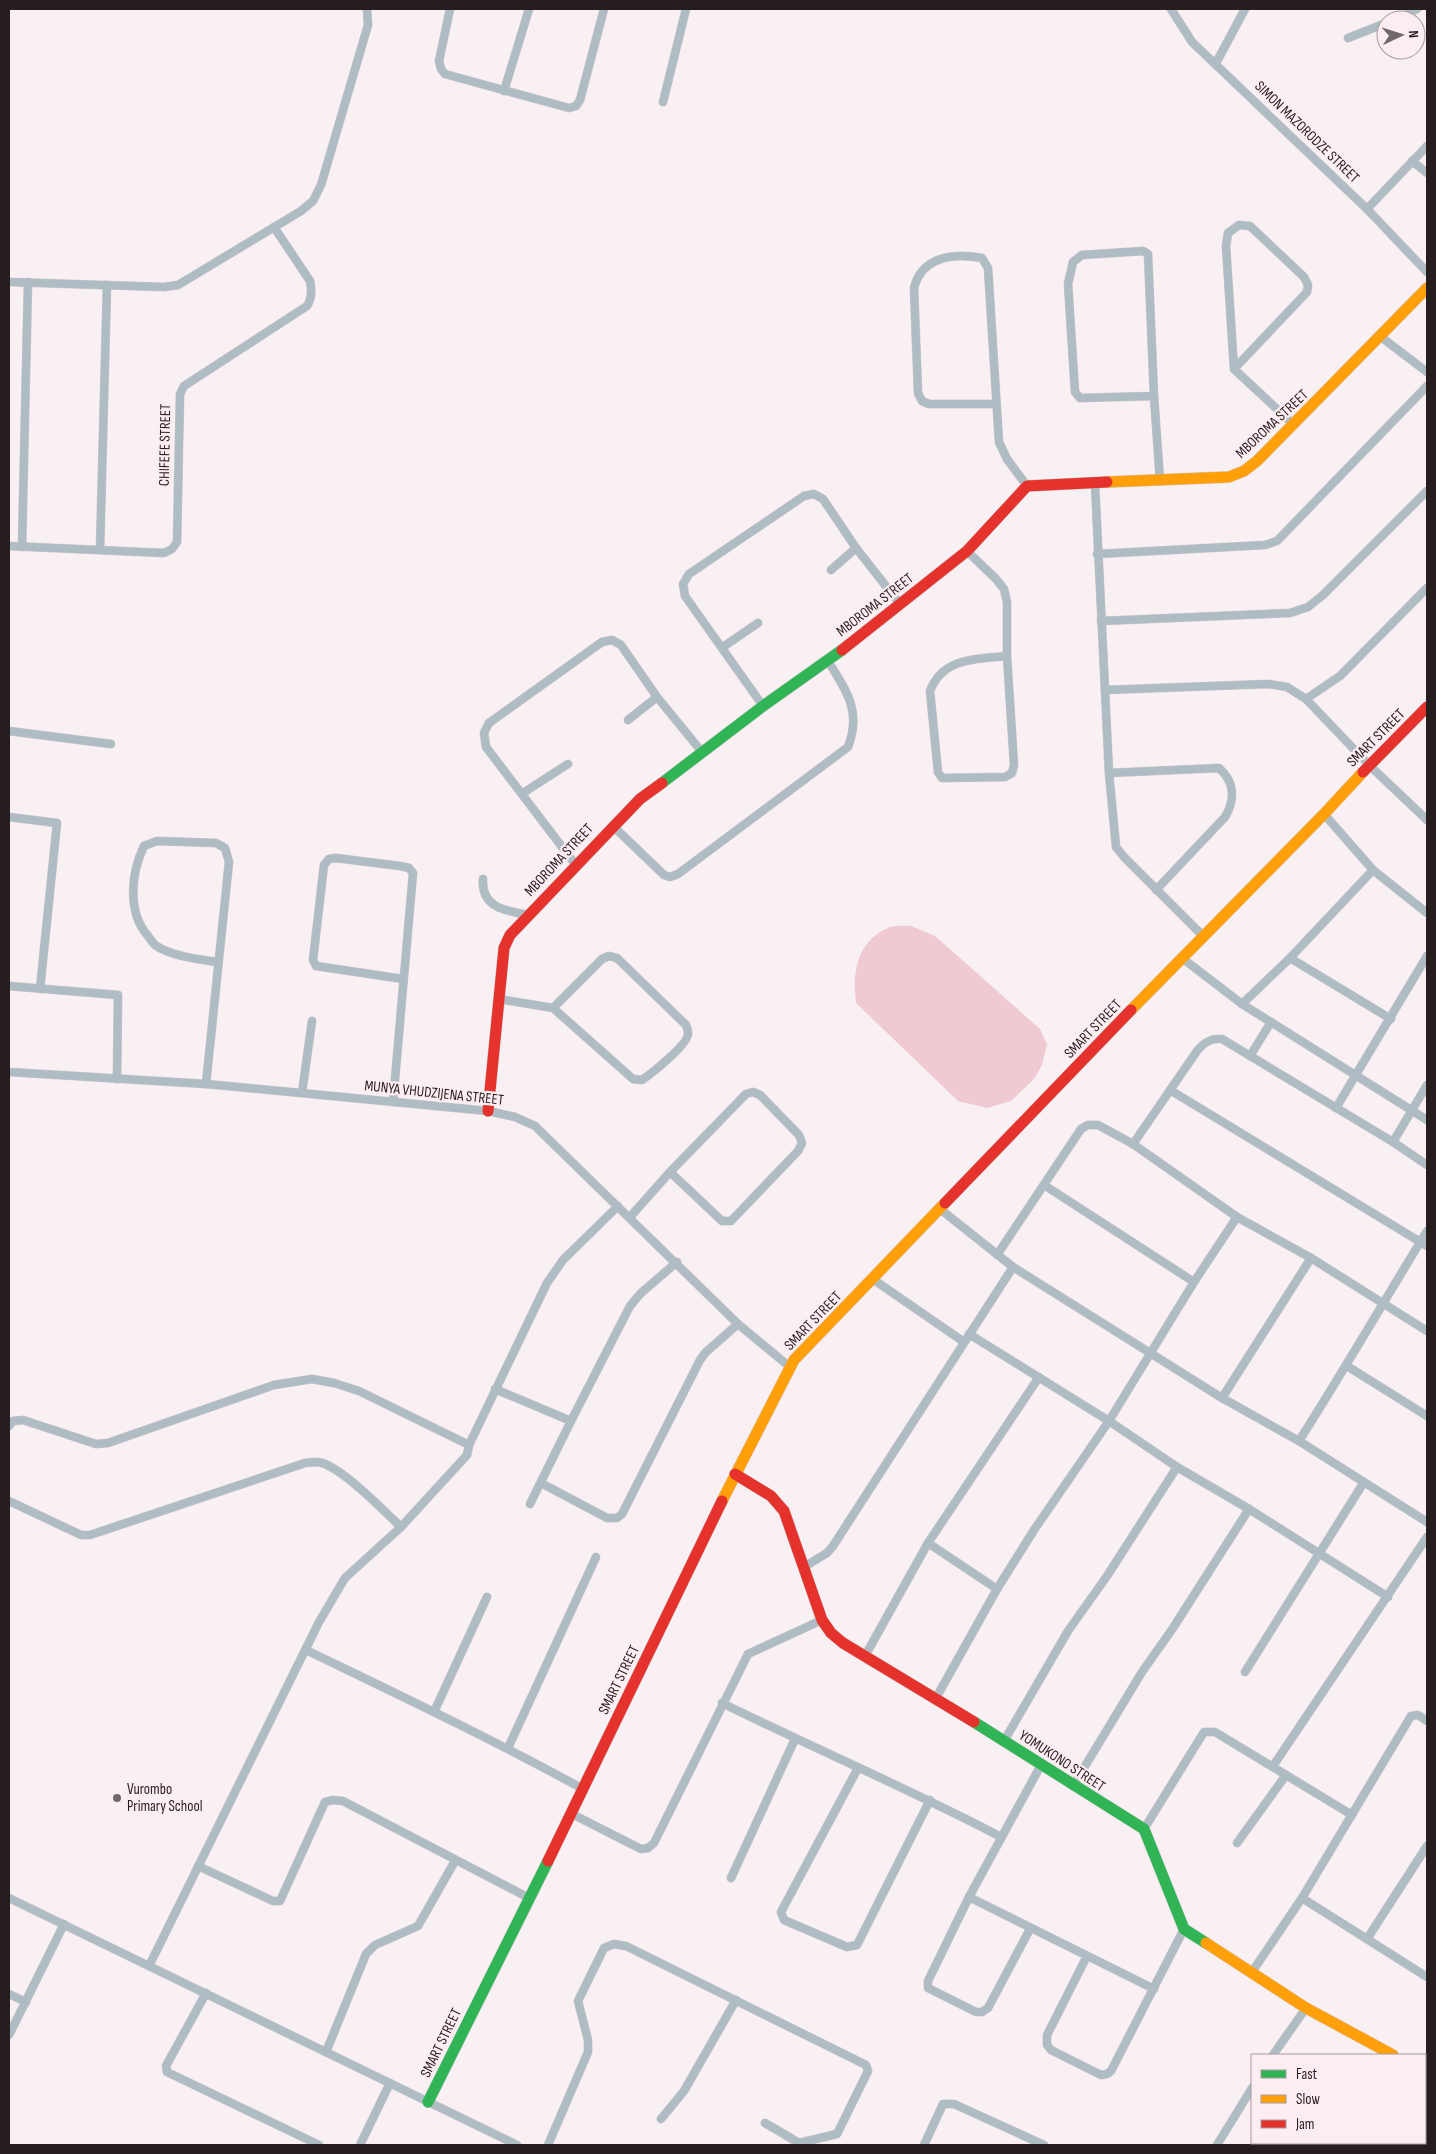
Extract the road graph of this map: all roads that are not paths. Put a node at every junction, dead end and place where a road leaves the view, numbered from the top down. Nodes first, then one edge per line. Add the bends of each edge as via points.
1 (367, 9) edge
2 (450, 9) edge
3 (530, 9) edge
4 (604, 9) edge
5 (686, 9) edge
6 (1171, 9) edge
7 (1245, 9) edge
8 (1376, 27) edge
9 (1348, 38) dead end
10 (1216, 63) junction
11 (504, 91) junction
12 (663, 102) dead end
13 (1427, 146) edge
14 (1412, 161) junction
15 (1427, 173) edge
16 (1367, 209) junction
17 (274, 227) junction
18 (1427, 272) edge
19 (9, 282) edge
20 (28, 282) junction
21 (107, 285) junction
22 (1427, 288) edge
23 (1381, 337) junction
24 (1234, 369) junction
25 (1427, 372) edge
26 (1427, 386) edge
27 (1154, 396) junction
28 (996, 404) junction
29 (1294, 424) junction
30 (1160, 481) junction
31 (1095, 484) junction
32 (1027, 486) junction
33 (1427, 490) edge
34 (9, 546) edge
35 (22, 546) junction
36 (856, 548) junction
37 (100, 550) junction
38 (968, 551) junction
39 (1097, 554) junction
40 (831, 570) dead end
41 (1427, 588) edge
42 (900, 604) junction
43 (1101, 621) junction
44 (758, 623) dead end
45 (723, 647) junction
46 (1007, 656) junction
47 (828, 661) junction
48 (1105, 690) junction
49 (657, 697) junction
50 (1306, 699) junction
51 (763, 706) junction
52 (1427, 707) edge
53 (628, 720) dead end
54 (9, 730) edge
55 (111, 744) dead end
56 (702, 752) junction
57 (568, 764) dead end
58 (1369, 765) junction
59 (1109, 773) junction
60 (523, 793) junction
61 (1324, 814) junction
62 (9, 817) edge
63 (1427, 820) edge
64 (613, 826) junction
65 (575, 864) junction
66 (1373, 870) junction
67 (483, 879) dead end
68 (1156, 890) junction
69 (1427, 913) edge
70 (529, 915) junction
71 (1204, 937) junction
72 (1427, 956) edge
73 (1182, 958) junction
74 (1290, 958) junction
75 (217, 962) junction
76 (403, 979) junction
77 (9, 986) edge
78 (40, 989) junction
79 (499, 999) junction
80 (1242, 1004) junction
81 (553, 1008) junction
82 (1391, 1019) junction
83 (312, 1021) dead end
84 (1272, 1022) junction
85 (1250, 1056) junction
86 (9, 1072) edge
87 (1356, 1075) junction
88 (118, 1079) junction
89 (206, 1084) junction
90 (1427, 1085) edge
91 (1170, 1090) junction
92 (302, 1093) junction
93 (393, 1102) junction
94 (1336, 1108) junction
95 (488, 1111) junction
96 (1411, 1111) junction
97 (1427, 1120) edge
98 (1393, 1142) junction
99 (1133, 1144) junction
100 (1427, 1165) edge
101 (670, 1172) junction
102 (1044, 1185) junction
103 (618, 1206) junction
104 (940, 1209) junction
105 (630, 1217) junction
106 (1237, 1217) junction
107 (1427, 1231) edge
108 (1424, 1244) edge
109 (996, 1255) junction
110 (1311, 1258) junction
111 (677, 1262) junction
112 (1013, 1267) junction
113 (874, 1280) junction
114 (1194, 1282) junction
115 (1382, 1303) junction
116 (738, 1324) junction
117 (1427, 1332) edge
118 (969, 1334) junction
119 (964, 1342) junction
120 (1152, 1353) junction
121 (1347, 1366) junction
122 (790, 1367) junction
123 (1039, 1377) junction
124 (495, 1389) junction
125 (1222, 1398) junction
126 (1427, 1416) edge
127 (571, 1420) junction
128 (1109, 1421) junction
129 (9, 1426) edge
130 (1299, 1441) junction
131 (469, 1445) junction
132 (1177, 1467) junction
133 (735, 1474) junction
134 (1364, 1482) junction
135 (541, 1483) junction
136 (9, 1501) edge
137 (530, 1504) dead end
138 (1249, 1509) junction
139 (1427, 1522) edge
140 (401, 1527) junction
141 (1427, 1537) edge
142 (928, 1543) junction
143 (1319, 1553) junction
144 (596, 1557) dead end
145 (804, 1567) junction
146 (997, 1590) junction
147 (487, 1596) dead end
148 (1388, 1596) junction
149 (822, 1620) junction
150 (306, 1650) junction
151 (865, 1656) junction
152 (1245, 1672) dead end
153 (936, 1698) junction
154 (722, 1703) junction
155 (434, 1712) junction
156 (1427, 1721) edge
157 (795, 1739) junction
158 (1004, 1741) junction
159 (508, 1748) junction
160 (1041, 1765) junction
161 (1273, 1766) junction
162 (858, 1768) junction
163 (1286, 1774) junction
164 (1073, 1786) junction
165 (583, 1789) junction
166 (930, 1800) junction
167 (570, 1813) junction
168 (1352, 1815) junction
169 (1144, 1830) junction
170 (1001, 1837) junction
171 (1238, 1843) dead end
172 (1427, 1846) edge
173 (455, 1861) junction
174 (198, 1866) junction
175 (731, 1878) dead end
176 (9, 1898) edge
177 (529, 1898) junction
178 (969, 1898) junction
179 (1302, 1898) junction
180 (64, 1924) junction
181 (1030, 1928) junction
182 (1184, 1929) junction
183 (1367, 1939) junction
184 (1088, 1956) junction
185 (149, 1966) junction
186 (1252, 1972) junction
187 (1427, 1977) edge
188 (1154, 1989) junction
189 (206, 1992) junction
190 (9, 1994) edge
191 (736, 2000) junction
192 (26, 2002) junction
193 (1306, 2008) junction
194 (9, 2035) edge
195 (326, 2052) junction
196 (1274, 2054) edge
197 (1391, 2054) edge
198 (390, 2083) junction
199 (1251, 2090) edge
200 (428, 2102) junction
201 (661, 2119) dead end
202 (765, 2123) dead end
203 (799, 2144) edge
204 (319, 2145) edge
205 (360, 2145) edge
206 (517, 2145) edge
207 (548, 2145) edge
208 (924, 2145) edge
209 (1044, 2145) edge
210 (1217, 2145) edge

1 - 17 street via 368,25 321,185 313,201
2 - 11 street via 439,61 441,69 445,74
3 - 11 street
4 - 11 street via 576,106 568,108
5 - 12 street
6 - 10 street, SIMON MAZORODZE STREET via 1192,42
7 - 10 street
8 - 9 street
10 - 16 street, SIMON MAZORODZE STREET
13 - 14 street
14 - 15 street
14 - 16 street
16 - 18 street, SIMON MAZORODZE STREET
17 - 21 street via 178,285
17 - 37 street, CHIFEFE STREET via 310,281 312,290 308,306 184,386 180,394 176,542 172,549 164,552
19 - 20 street
20 - 21 street
20 - 35 street
21 - 37 street
22 - 23 street, MBOROMA STREET
23 - 25 street
23 - 29 street, MBOROMA STREET
24 - 24 street via 1307,292 1308,285 1304,277 1250,226 1239,226 1228,233 1226,246
24 - 29 street
26 - 39 street via 1277,541 1264,545
27 - 27 street via 1148,254 1143,251 1082,256 1073,262 1068,284 1075,392 1080,398
27 - 30 street
28 - 28 street via 988,268 982,258 969,256 930,262 916,278 914,288 918,393 922,401 929,404
28 - 32 street via 1002,451
29 - 30 street, MBOROMA STREET via 1244,471 1229,477
30 - 31 street, MBOROMA STREET
31 - 32 street, MBOROMA STREET
31 - 39 street
32 - 38 street, MBOROMA STREET
33 - 43 street via 1308,607 1290,613
34 - 35 street, CHIFEFE STREET
35 - 37 street, CHIFEFE STREET
36 - 40 street
36 - 42 street
36 - 45 street via 823,499 814,494 804,496 689,574 683,584 685,596
38 - 42 street, MBOROMA STREET
38 - 46 street via 1004,589
39 - 43 street
41 - 50 street via 1340,676
42 - 47 street, MBOROMA STREET
43 - 48 street
44 - 45 street
45 - 51 street
46 - 46 street via 1012,773 1005,778 942,778 938,772 930,691 935,680 964,660
47 - 51 street, MBOROMA STREET
47 - 64 street via 852,704 852,738 848,747 670,877 664,875
48 - 50 street via 1268,684 1287,687
48 - 59 street
49 - 53 street
49 - 56 street
49 - 60 street via 621,645 612,640 602,642 489,723 484,733 486,747
50 - 58 street
51 - 56 street, MBOROMA STREET
52 - 58 street, SMART STREET
54 - 55 street
56 - 64 street, MBOROMA STREET via 640,798
57 - 60 street
58 - 61 street, SMART STREET
58 - 63 street
59 - 68 street via 1116,847
59 - 68 street via 1219,768 1227,775 1232,805 1225,818
60 - 65 street
61 - 66 street
61 - 71 street, SMART STREET
62 - 78 street via 57,822
64 - 65 street, MBOROMA STREET
65 - 70 street, MBOROMA STREET
66 - 69 street
66 - 74 street
67 - 70 street via 482,891 489,902 504,910
68 - 71 street
70 - 79 street, MBOROMA STREET via 510,935 504,948
71 - 73 street, SMART STREET
72 - 82 street
73 - 80 street
73 - 104 street, SMART STREET
74 - 80 street
74 - 82 street
75 - 75 street via 229,862 225,848 216,843 157,841 144,846 137,860 133,886 135,914 144,931 156,946 174,954
75 - 89 street
76 - 76 street via 413,873 409,868 400,866 328,859 324,865 313,960 316,966
76 - 93 street
77 - 78 street
78 - 88 street via 118,995
79 - 81 street
79 - 95 street, MBOROMA STREET
80 - 84 street
81 - 81 street via 633,1079 642,1080 649,1075 685,1041 689,1033 686,1025 617,958 609,956 602,959
82 - 87 street
83 - 92 street
84 - 85 street
84 - 87 street
85 - 91 street via 1222,1040 1209,1040 1201,1044
85 - 94 street
86 - 88 street, MUNYA VHUDZIJENA STREET
87 - 94 street
87 - 96 street
88 - 89 street, MUNYA VHUDZIJENA STREET
89 - 92 street, MUNYA VHUDZIJENA STREET
90 - 96 street
91 - 99 street
91 - 108 street
92 - 93 street, MUNYA VHUDZIJENA STREET
93 - 95 street, MUNYA VHUDZIJENA STREET
94 - 98 street
95 - 103 street, MUNYA VHUDZIJENA STREET via 535,1126
96 - 97 street
96 - 98 street
98 - 100 street
99 - 102 street via 1098,1125 1088,1125 1081,1129
99 - 106 street
101 - 101 street via 746,1094 753,1092 760,1095 799,1135 802,1143 731,1221 722,1221
101 - 105 street
102 - 109 street
102 - 114 street
103 - 105 street, MUNYA VHUDZIJENA STREET
103 - 124 street via 563,1260 547,1283
104 - 109 street
104 - 113 street, SMART STREET
105 - 111 street, MUNYA VHUDZIJENA STREET
106 - 110 street
106 - 114 street
107 - 108 street
108 - 115 street
109 - 112 street
110 - 115 street
110 - 125 street
111 - 116 street, MUNYA VHUDZIJENA STREET
111 - 127 street via 630,1306
112 - 118 street
112 - 120 street
113 - 119 street
113 - 122 street, SMART STREET
114 - 120 street
115 - 117 street
115 - 121 street
116 - 122 street, MUNYA VHUDZIJENA STREET
116 - 135 street via 700,1360 622,1514 617,1518 607,1518
118 - 119 street
118 - 123 street
119 - 145 street via 834,1546
120 - 125 street
120 - 128 street
121 - 126 street
121 - 130 street
122 - 133 street, SMART STREET
123 - 128 street
123 - 142 street
124 - 127 street
124 - 131 street
125 - 130 street
127 - 135 street
128 - 132 street
128 - 146 street
129 - 131 street via 13,1421 23,1420 96,1444 108,1443 274,1385 312,1379 359,1391
130 - 134 street
131 - 140 street via 461,1462
132 - 138 street
132 - 158 street via 1068,1631
133 - 145 street, YOMUKONO STREET via 771,1496 784,1511
133 - 165 street, SMART STREET
134 - 139 street
134 - 143 street
135 - 137 street
136 - 140 street via 81,1535 90,1535 315,1462 326,1464 352,1483
138 - 143 street
138 - 164 street via 1142,1672
140 - 150 street via 345,1578
141 - 148 street
142 - 146 street
142 - 151 street
143 - 148 street
143 - 152 street
144 - 159 street
145 - 149 street, YOMUKONO STREET
146 - 153 street
147 - 155 street
148 - 161 street
149 - 151 street, YOMUKONO STREET via 837,1638
149 - 154 street via 748,1654
150 - 155 street
150 - 174 street
151 - 153 street, YOMUKONO STREET
153 - 158 street, YOMUKONO STREET
154 - 157 street
154 - 167 street via 654,1843 648,1848 641,1849
155 - 159 street
156 - 168 street via 1418,1715 1411,1716
157 - 162 street
157 - 175 street
158 - 160 street, YOMUKONO STREET
159 - 165 street
160 - 164 street, YOMUKONO STREET
160 - 170 street
161 - 163 street
161 - 169 street via 1215,1732 1204,1732
162 - 166 street
162 - 166 street via 781,1912 784,1920 847,1947 857,1945
163 - 168 street
163 - 171 street
164 - 169 street, YOMUKONO STREET
165 - 167 street, SMART STREET
166 - 170 street
167 - 177 street, SMART STREET
168 - 179 street
169 - 182 street
170 - 178 street
172 - 183 street
173 - 174 street via 343,1801 332,1800 325,1802 280,1901 273,1901
173 - 177 street
173 - 195 street via 418,1926 375,1945 366,1954
174 - 185 street
176 - 180 street
177 - 200 street, SMART STREET
178 - 181 street
178 - 181 street via 928,1982 928,1988 934,1992 982,2012 988,2008
179 - 183 street
179 - 186 street
180 - 185 street
180 - 192 street
181 - 184 street
182 - 186 street
182 - 188 street
183 - 187 street
184 - 188 street
184 - 188 street via 1047,2036 1047,2045 1101,2075 1111,2071
185 - 189 street
186 - 193 street
189 - 195 street
189 - 204 street via 166,2066 167,2072
190 - 192 street
191 - 201 street via 684,2091
191 - 203 street via 866,2064 868,2072 841,2130 832,2136
191 - 207 street via 626,1946 614,1944 604,1948 578,2001 588,2052
192 - 194 street
193 - 196 street
193 - 197 street
195 - 198 street
198 - 200 street
198 - 205 street
199 - 210 street
200 - 206 street
202 - 203 street
208 - 209 street via 943,2104 948,2103

